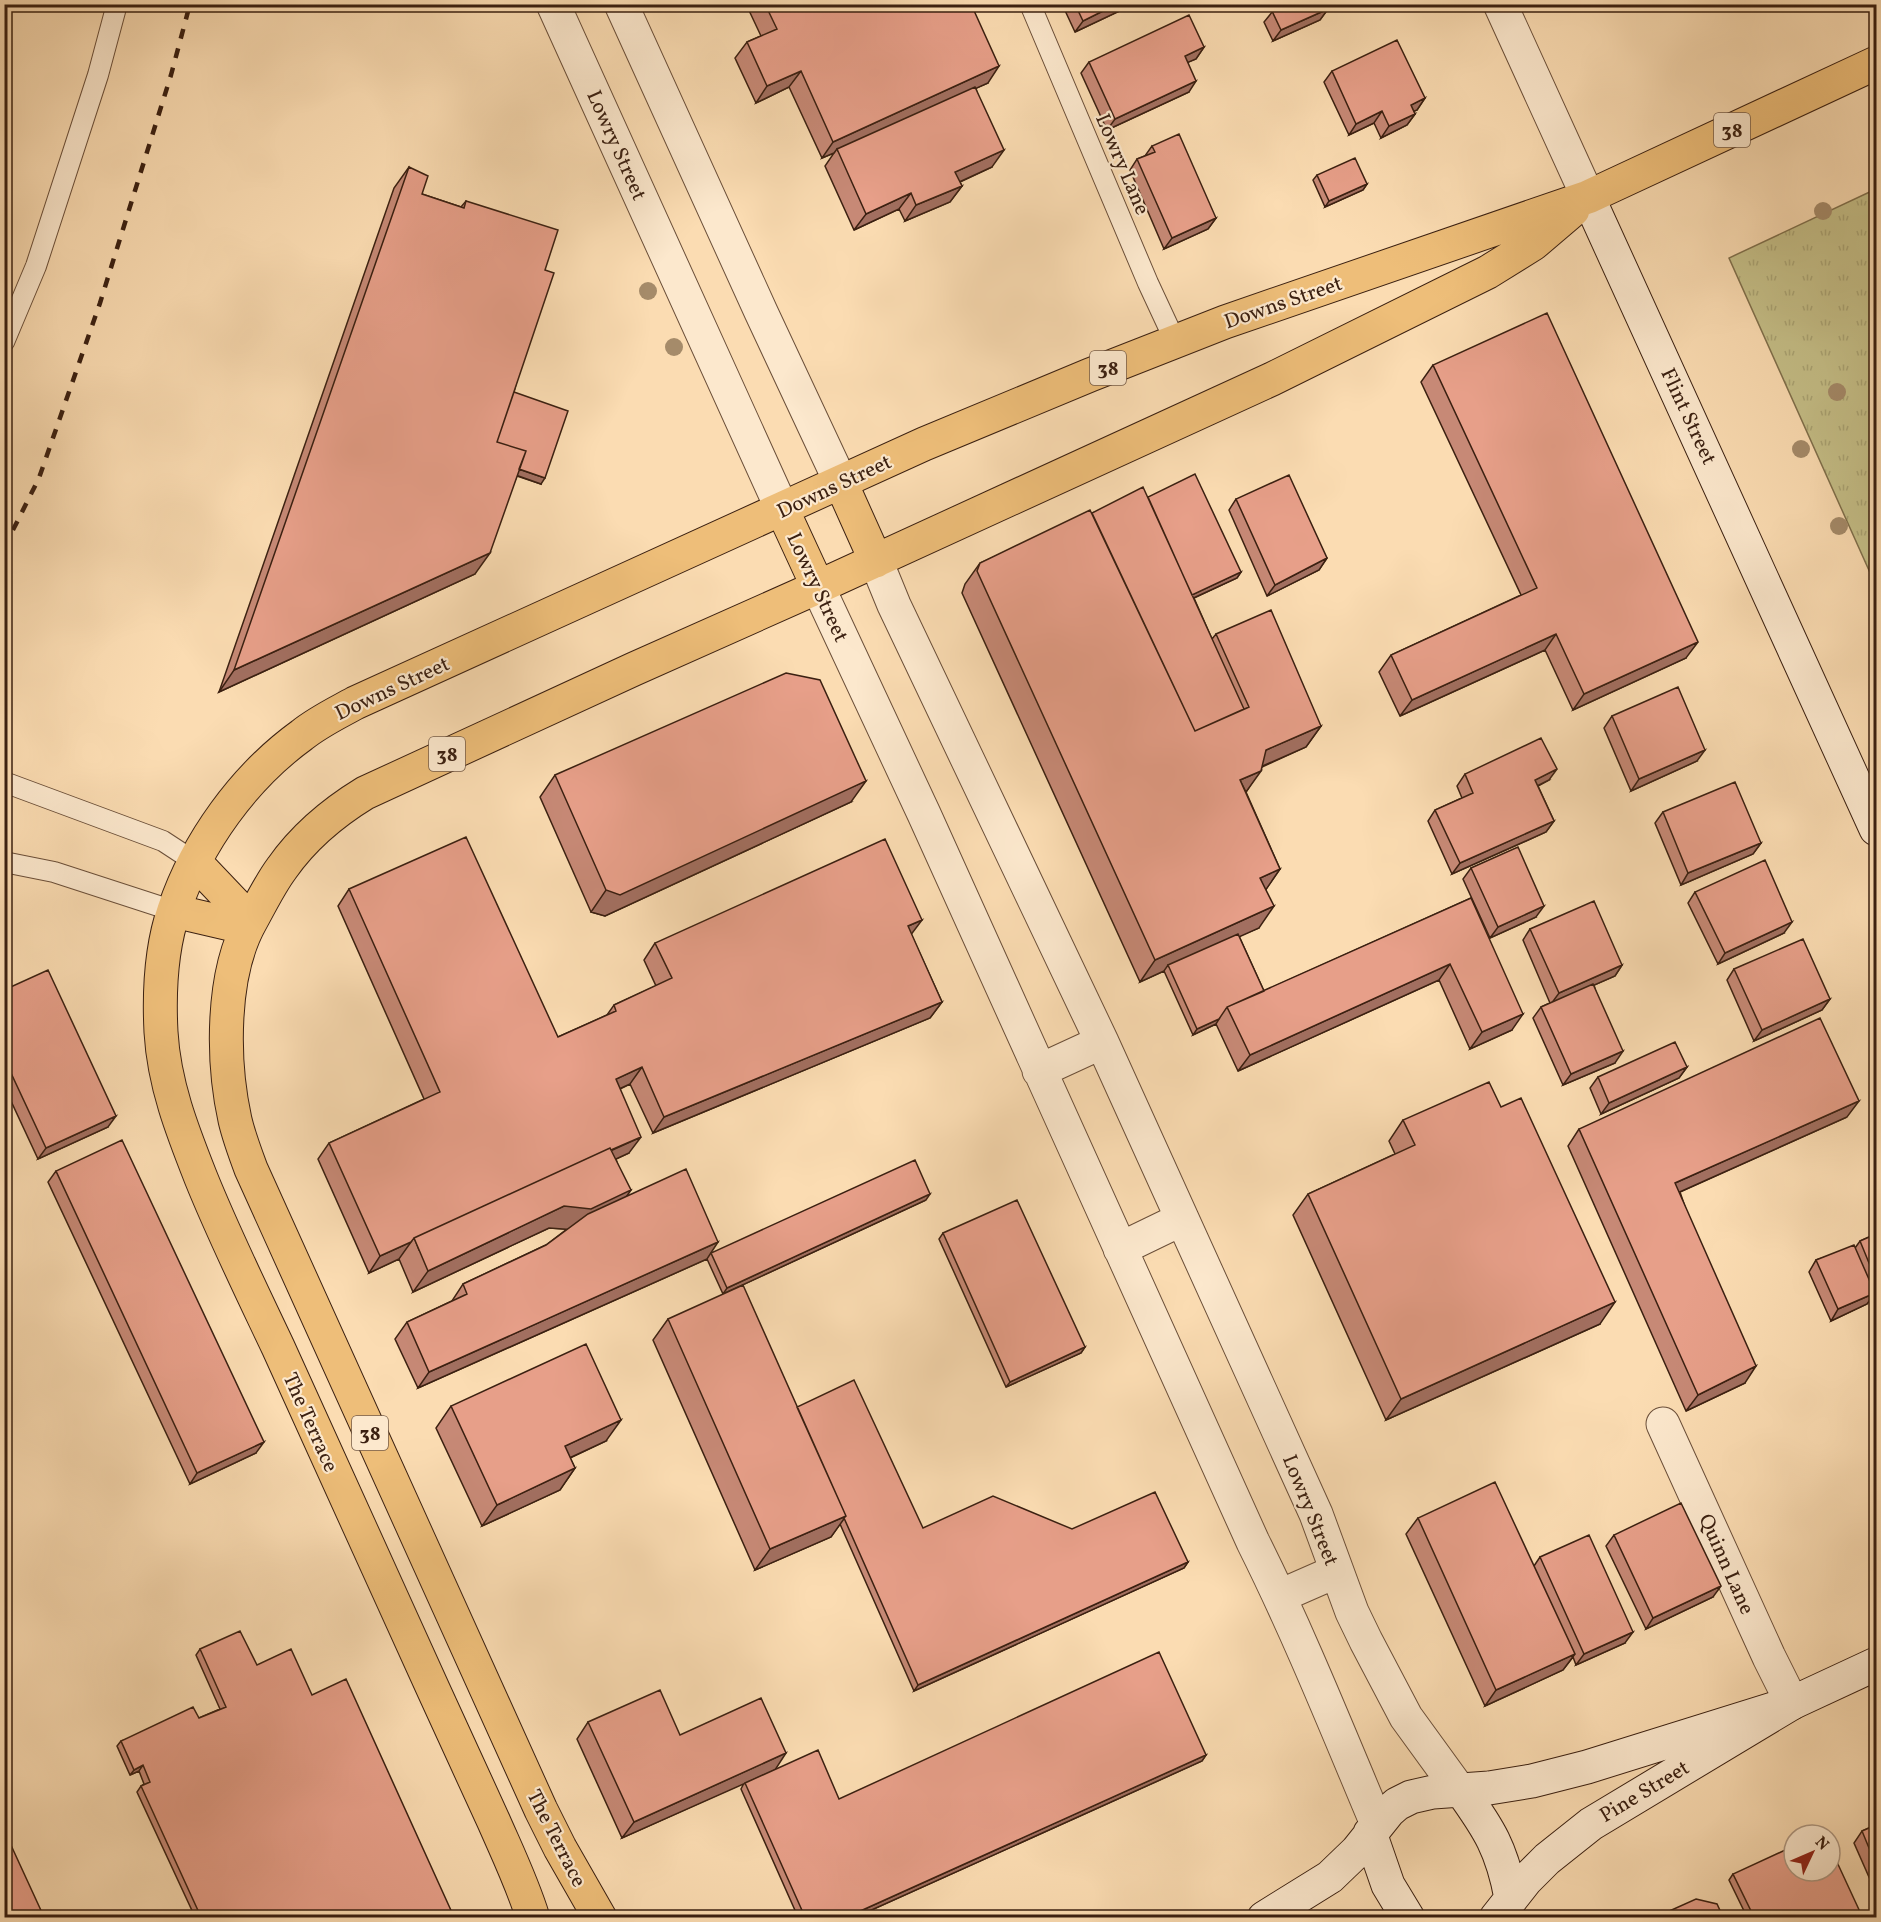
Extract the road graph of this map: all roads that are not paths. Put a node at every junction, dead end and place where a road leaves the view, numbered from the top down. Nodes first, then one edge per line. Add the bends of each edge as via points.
1 (117, 4) edge
2 (553, 4) edge
3 (621, 4) edge
4 (1030, 4) edge
5 (1500, 4) edge
6 (1876, 63) edge
7 (1588, 197) junction
8 (1175, 341) junction
9 (4, 342) edge
10 (841, 483) junction
11 (782, 509) junction
12 (876, 561) junction
13 (819, 587) junction
14 (4, 782) edge
15 (1876, 829) edge
16 (4, 862) edge
17 (195, 862) junction
18 (174, 911) junction
19 (249, 924) junction
20 (1102, 1042) junction
21 (1039, 1071) junction
22 (1182, 1219) junction
23 (1120, 1249) junction
24 (1663, 1424) dead end
25 (1337, 1571) junction
26 (1280, 1596) junction
27 (1876, 1664) edge
28 (1792, 1703) junction
29 (1460, 1790) junction
30 (1374, 1829) junction
31 (1509, 1908) edge
32 (533, 1917) edge
33 (600, 1917) edge
34 (1264, 1917) edge
35 (1408, 1917) edge

1 - 9 lane via 39,255
2 - 11 street, Lowry Street
3 - 10 street, Lowry Street
4 - 8 lane, Lowry Lane
5 - 7 street, Flint Street
6 - 7 main road, Downs Street / 38
7 - 8 main road, Downs Street / 38
7 - 12 main road, Downs Street / 38 via 1533,244 1488,272 1272,379
7 - 15 street, Flint Street
8 - 10 main road, Downs Street / 38 via 924,444
10 - 11 main road, Downs Street / 38
10 - 12 main road, Lowry Street
11 - 13 main road, Lowry Street
11 - 17 main road, Downs Street / 38 via 323,721 285,748 250,783 225,813
12 - 13 main road, Downs Street / 38
12 - 20 street, Lowry Street
13 - 19 main road, Downs Street / 38 via 365,793 345,805 282,867
13 - 21 street, Lowry Street
14 - 17 lane via 164,841
16 - 18 lane via 54,872
17 - 18 main road, Downs Street / 38
17 - 19 main road
18 - 19 main road
18 - 32 main road, The Terrace / 38 via 163,969 161,1033 168,1084 183,1133 232,1251 465,1758
19 - 33 main road, The Terrace / 38 via 229,994 227,1056 236,1123 251,1169 541,1810
20 - 21 street
20 - 22 street, Lowry Street
21 - 23 street, Lowry Street
22 - 23 street
22 - 25 street, Lowry Street via 1316,1514
23 - 26 street, Lowry Street
24 - 28 street, Quinn Lane
25 - 26 street
25 - 29 street, Lowry Street via 1352,1612 1396,1701
26 - 30 street, Lowry Street via 1334,1719
27 - 28 street, Pine Street
28 - 29 street, Pine Street via 1587,1767 1506,1786
28 - 31 street, Pine Street via 1591,1824 1526,1880
29 - 30 street, Pine Street via 1412,1797 1397,1804
29 - 31 street, Lowry Street via 1492,1836 1504,1865
30 - 34 street via 1330,1877
30 - 35 street, Lowry Street via 1388,1885

